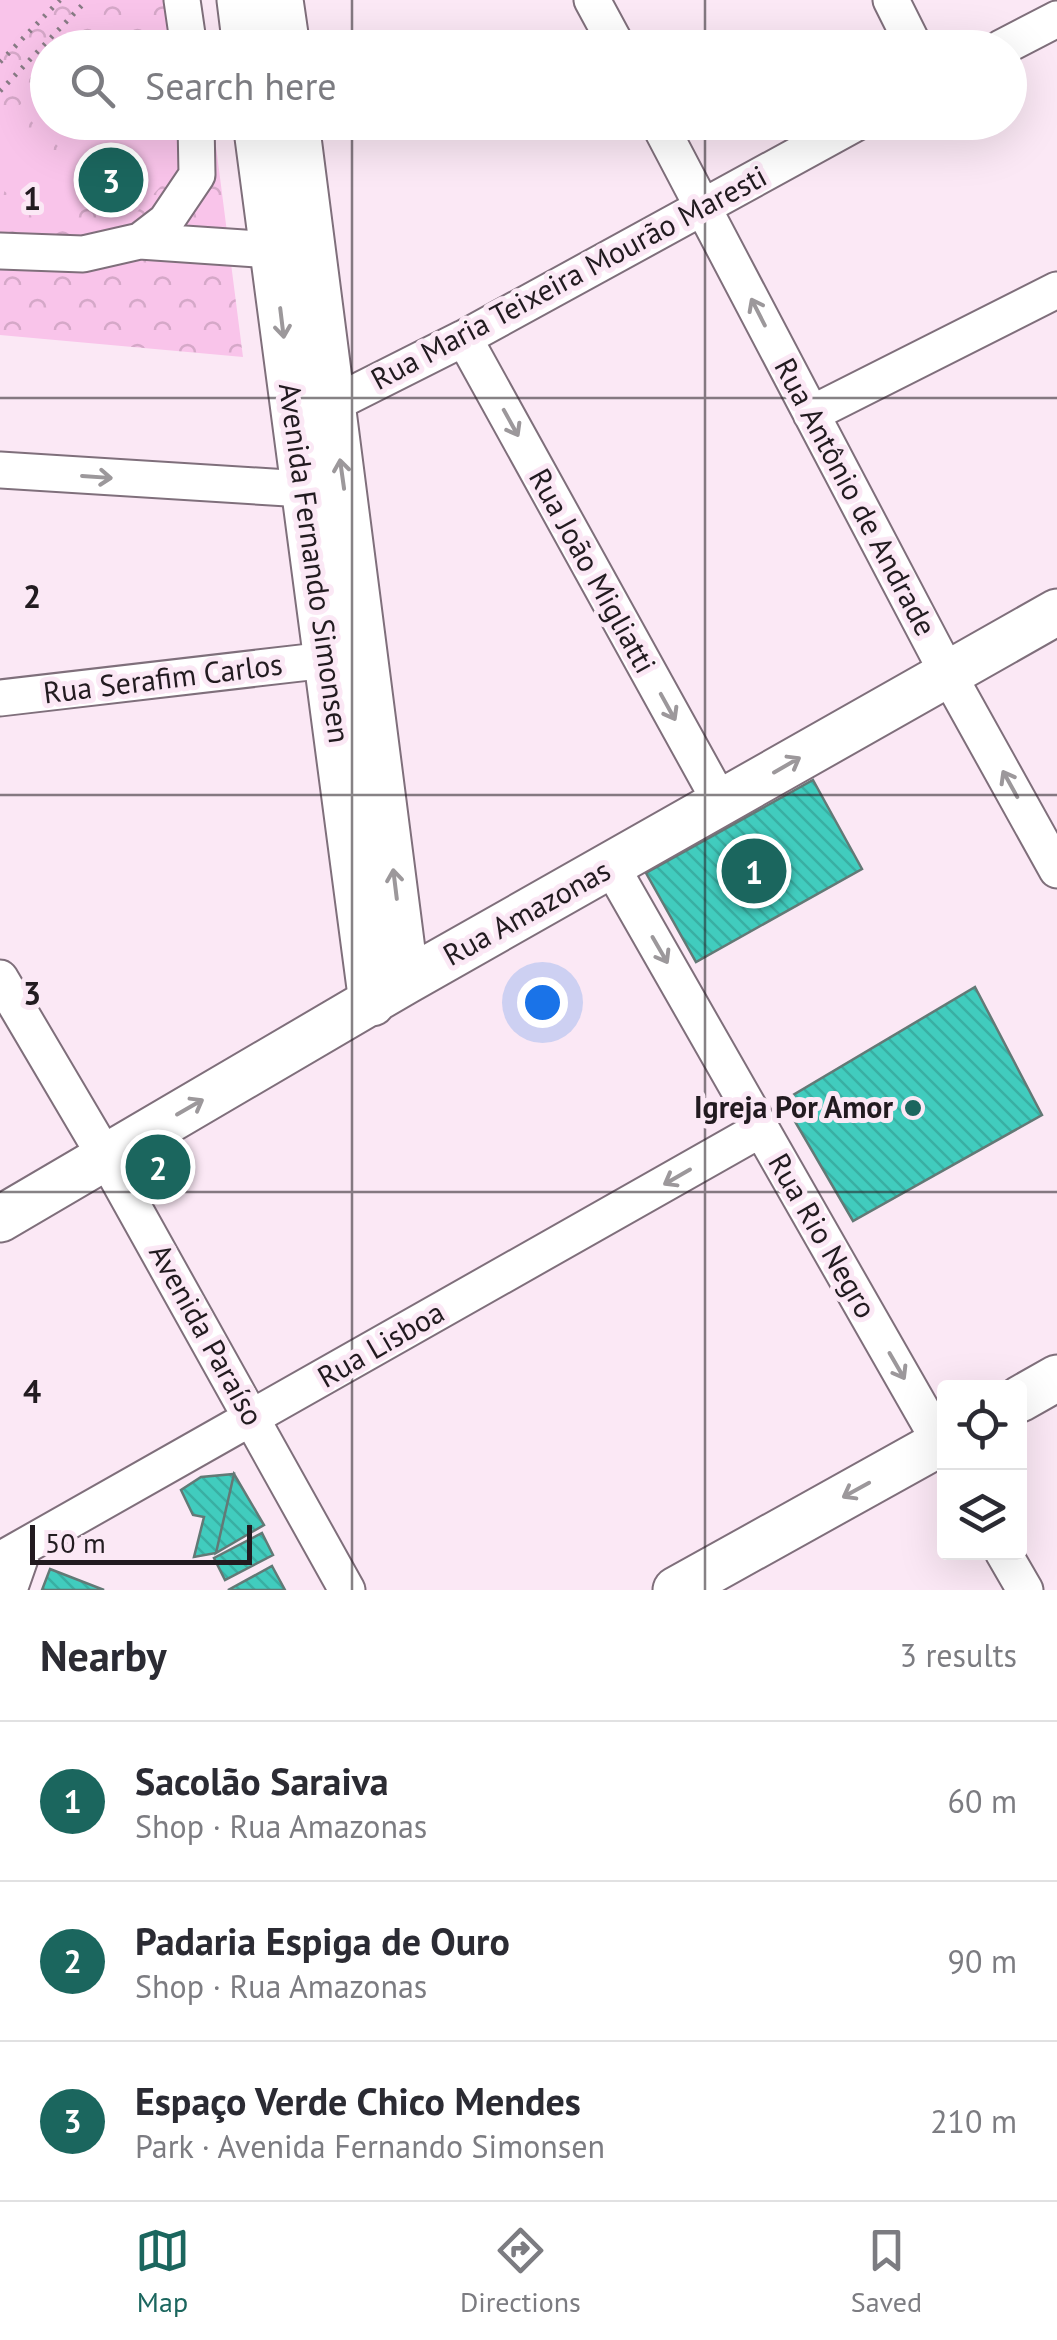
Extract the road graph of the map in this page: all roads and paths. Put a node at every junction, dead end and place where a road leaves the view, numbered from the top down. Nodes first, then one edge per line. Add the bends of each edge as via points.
1 (60, 0) edge
2 (87, 0) edge
3 (182, 0) edge
4 (240, 0) edge
5 (280, 0) edge
6 (592, 0) edge
7 (891, 0) edge
8 (1057, 19) edge
9 (31, 30) edge
10 (58, 30) edge
11 (186, 30) edge
12 (244, 30) edge
13 (284, 30) edge
14 (608, 30) edge
15 (907, 30) edge
16 (30, 31) edge
17 (1027, 35) edge
18 (30, 60) edge
19 (0, 62) edge
20 (0, 91) edge
21 (196, 140) edge
22 (258, 140) edge
23 (298, 140) edge
24 (668, 140) edge
25 (825, 140) edge
26 (703, 206) junction
27 (140, 242) junction
28 (272, 250) junction
29 (0, 251) edge
30 (1057, 290) edge
31 (464, 338) junction
32 (333, 404) junction
33 (811, 414) junction
34 (0, 470) edge
35 (304, 490) junction
36 (1057, 612) edge
37 (327, 660) junction
38 (948, 674) junction
39 (0, 698) edge
40 (722, 803) junction
41 (611, 866) junction
42 (1057, 870) edge
43 (0, 978) edge
44 (389, 992) junction
45 (761, 1129) junction
46 (106, 1156) junction
47 (0, 1219) edge
48 (1057, 1378) edge
49 (1027, 1395) edge
50 (253, 1418) junction
51 (937, 1435) edge
52 (937, 1448) edge
53 (12, 1553) edge
54 (1008, 1560) edge
55 (9, 1590) edge
56 (348, 1590) edge
57 (676, 1590) edge
58 (1024, 1590) edge

1 - 9 path
2 - 10 path
3 - 11 street
4 - 12 main road
5 - 13 main road
6 - 14 street
7 - 15 street
8 - 17 street
16 - 19 path
18 - 20 path
21 - 27 street via 197,175 166,222
22 - 28 main road, Avenida Fernando Simonsen
23 - 32 main road, Avenida Fernando Simonsen
24 - 26 street, Rua Antônio de Andrade
25 - 26 street, Rua Maria Teixeira Mourão Maresti
26 - 31 street, Rua Maria Teixeira Mourão Maresti
33 -> 26 street, Rua Antônio de Andrade
27 - 28 street
27 - 29 street via 83,254
28 -> 35 main road, Avenida Fernando Simonsen
30 - 33 street
31 - 32 street, Rua Maria Teixeira Mourão Maresti
31 -> 40 street, Rua João Migliatti
44 -> 32 main road, Avenida Fernando Simonsen
33 - 38 street, Rua Antônio de Andrade
34 -> 35 street
35 - 37 main road, Avenida Fernando Simonsen
36 - 38 main road, Rua Amazonas
37 - 39 street, Rua Serafim Carlos
37 - 44 main road, Avenida Fernando Simonsen
40 -> 38 main road, Rua Amazonas
42 -> 38 street, Rua Antônio de Andrade
40 - 41 main road, Rua Amazonas
41 - 44 main road, Rua Amazonas
41 -> 45 street, Rua Rio Negro
43 - 46 street, Avenida Paraíso
46 -> 44 main road, Rua Amazonas
45 -> 50 street, Rua Lisboa
45 -> 51 street, Rua Rio Negro
46 - 47 main road, Rua Amazonas
46 - 50 street, Avenida Paraíso
48 - 49 main road
50 - 53 street, Rua Lisboa
50 - 56 street, Avenida Paraíso
52 -> 57 main road
53 - 55 street
54 - 58 street

